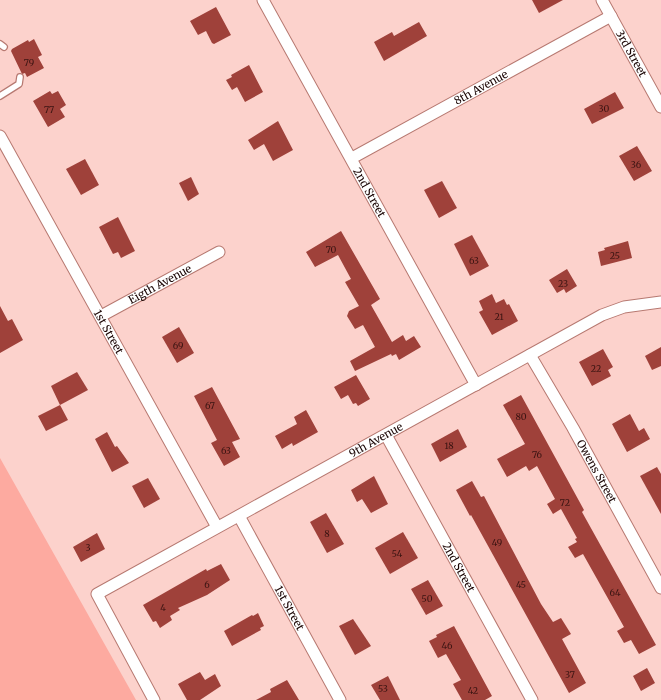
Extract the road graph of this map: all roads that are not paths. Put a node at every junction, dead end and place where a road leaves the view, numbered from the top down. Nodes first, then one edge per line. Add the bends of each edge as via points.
1 (263, 0) edge
2 (602, 0) edge
3 (610, 16) junction
4 (20, 77) dead end
5 (0, 96) edge
6 (661, 107) edge
7 (0, 136) edge
8 (352, 158) junction
9 (219, 252) dead end
10 (661, 302) edge
11 (101, 316) junction
12 (530, 355) junction
13 (476, 385) junction
14 (386, 435) junction
15 (239, 516) junction
16 (217, 527) junction
17 (661, 588) edge
18 (154, 700) edge
19 (340, 700) edge
20 (532, 700) edge

1 - 8 street, 2nd Street
2 - 3 street, 3rd Street
3 - 6 street, 3rd Street
3 - 8 street, 8th Avenue
4 - 5 lane via 19,84
7 - 11 street, 1st Street
8 - 13 street, 2nd Street
9 - 11 street, Eigth Avenue
10 - 12 street, 9th Avenue via 624,307 602,315
11 - 16 street, 1st Street
12 - 13 street, 9th Avenue
12 - 17 street, Owens Street
13 - 14 street, 9th Avenue
14 - 15 street, 9th Avenue
14 - 20 street, 2nd Street
15 - 16 street, 9th Avenue
15 - 19 street, 1st Street
16 - 18 street, 9th Avenue via 97,594

